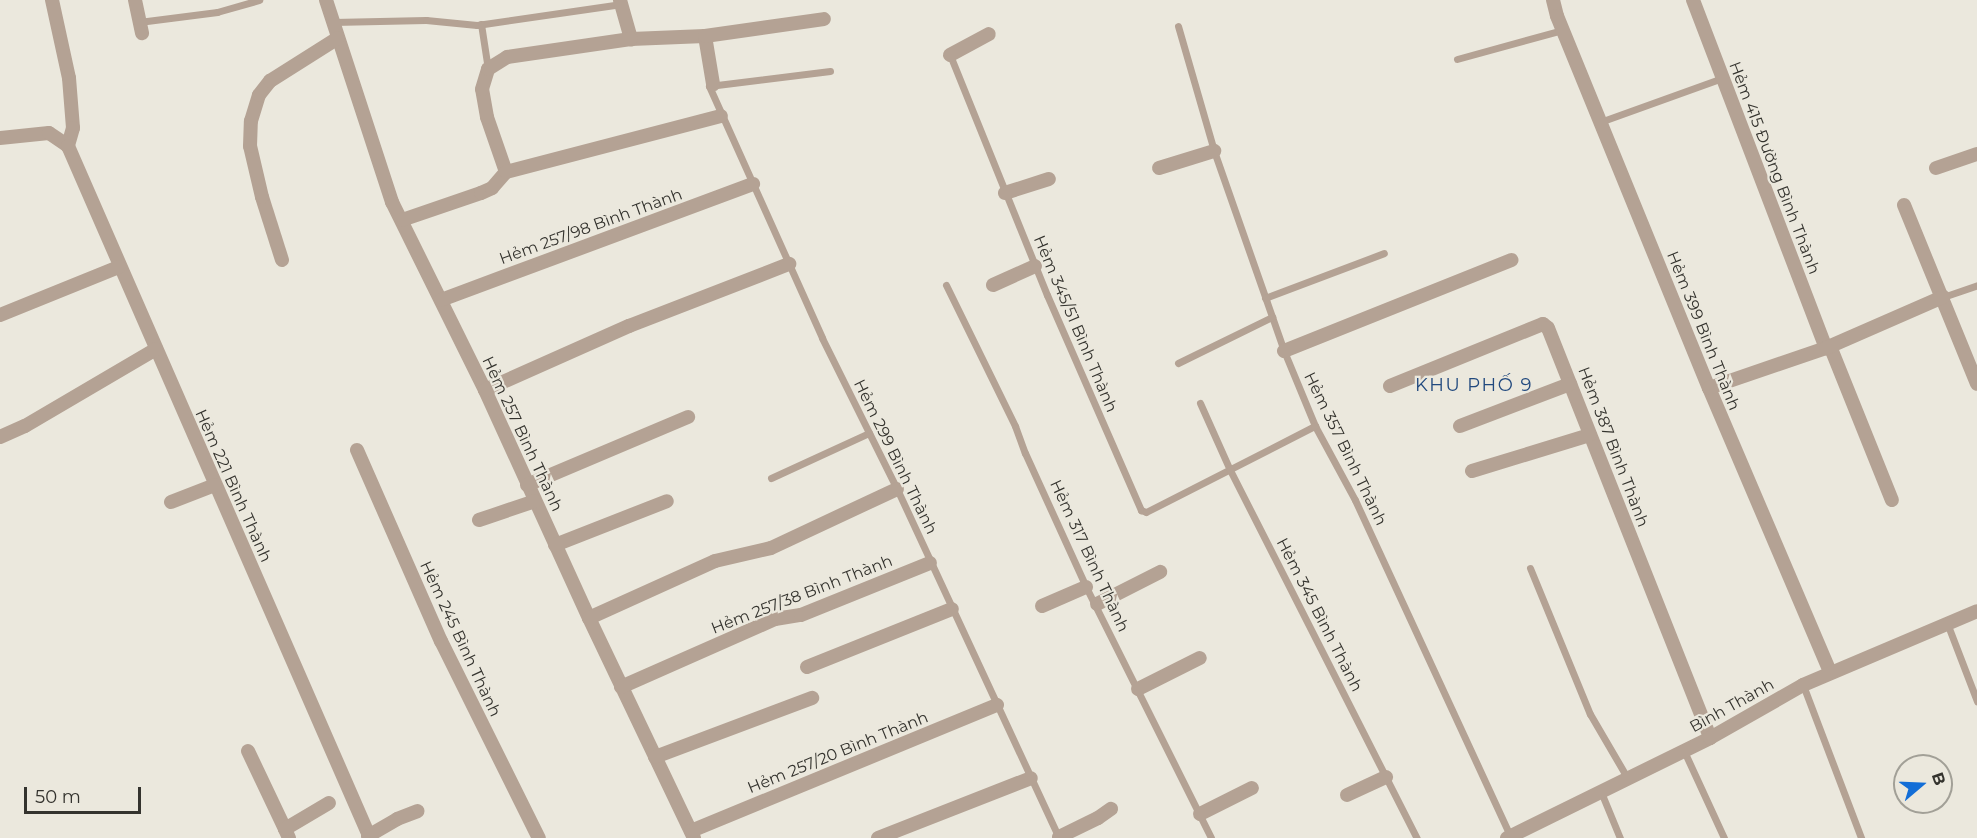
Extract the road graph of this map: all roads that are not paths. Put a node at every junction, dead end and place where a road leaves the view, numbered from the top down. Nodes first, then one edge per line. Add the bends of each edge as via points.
1 (52, 0) edge
2 (135, 0) edge
3 (259, 0) edge
4 (326, 0) edge
5 (1553, 0) edge
6 (1693, 0) edge
7 (621, 2) edge
8 (824, 19) dead end
9 (333, 22) junction
10 (481, 24) junction
11 (1178, 26) dead end
12 (140, 28) joint
13 (1562, 30) junction
14 (989, 34) dead end
15 (705, 36) junction
16 (338, 38) junction
17 (631, 39) junction
18 (950, 55) joint
19 (1457, 59) dead end
20 (488, 69) junction
21 (830, 70) dead end
22 (1722, 78) junction
23 (711, 85) junction
24 (721, 116) junction
25 (1600, 122) junction
26 (0, 138) edge
27 (68, 146) junction
28 (1214, 151) junction
29 (1977, 154) edge
30 (1159, 168) dead end
31 (1936, 168) dead end
32 (506, 172) junction
33 (1049, 179) dead end
34 (753, 184) junction
35 (1005, 193) junction
36 (1904, 205) dead end
37 (402, 220) junction
38 (1384, 253) dead end
39 (282, 260) dead end
40 (1511, 260) dead end
41 (789, 264) junction
42 (1035, 266) junction
43 (119, 267) junction
44 (946, 285) dead end
45 (993, 285) dead end
46 (1977, 285) edge
47 (1942, 297) junction
48 (1265, 298) junction
49 (441, 300) junction
50 (0, 315) edge
51 (1272, 317) junction
52 (1828, 347) junction
53 (156, 349) junction
54 (1284, 351) junction
55 (1178, 363) dead end
56 (1570, 384) junction
57 (1977, 384) edge
58 (1390, 386) dead end
59 (1709, 388) junction
60 (485, 390) junction
61 (1200, 403) dead end
62 (688, 417) dead end
63 (1315, 426) junction
64 (1460, 426) dead end
65 (869, 433) junction
66 (1590, 435) junction
67 (0, 437) edge
68 (357, 450) dead end
69 (1230, 470) junction
70 (1472, 471) dead end
71 (771, 478) dead end
72 (215, 485) junction
73 (527, 485) junction
74 (897, 489) junction
75 (1892, 500) dead end
76 (535, 501) junction
77 (668, 501) dead end
78 (171, 502) dead end
79 (479, 520) dead end
80 (555, 545) junction
81 (930, 562) junction
82 (1530, 568) dead end
83 (1160, 572) dead end
84 (1086, 587) junction
85 (1097, 604) junction
86 (1042, 606) dead end
87 (952, 609) junction
88 (1977, 611) edge
89 (589, 618) junction
90 (1947, 623) junction
91 (1200, 658) dead end
92 (807, 667) dead end
93 (1830, 672) junction
94 (1803, 685) junction
95 (621, 687) junction
96 (1138, 689) junction
97 (812, 698) dead end
98 (1977, 701) edge
99 (997, 705) junction
100 (1710, 738) junction
101 (248, 751) dead end
102 (1684, 751) junction
103 (655, 757) junction
104 (1386, 777) junction
105 (1031, 778) junction
106 (1628, 779) junction
107 (1252, 788) dead end
108 (1601, 792) junction
109 (1347, 795) dead end
110 (329, 803) dead end
111 (1111, 809) dead end
112 (418, 811) dead end
113 (1200, 814) junction
114 (287, 834) edge
115 (692, 835) edge
116 (369, 837) edge
117 (539, 838) edge
118 (878, 838) edge
119 (1059, 838) edge
120 (1211, 838) edge
121 (1417, 838) edge
122 (1510, 838) edge
123 (1620, 838) edge
124 (1724, 838) edge
125 (1862, 838) edge

1 - 27 street via 69,78 73,128
2 - 12 street
3 - 12 lane
4 - 9 street, Hẻm 257 Bình Thành
5 - 13 street, Hẻm 399 Bình Thành
6 - 22 street, Hẻm 415 Đường Bình Thành
7 - 10 lane
7 - 17 street
8 - 15 street
9 - 10 lane via 426,20
9 - 16 street, Hẻm 257 Bình Thành
10 - 20 lane
11 - 28 lane, Hẻm 357 Bình Thành
13 - 19 lane
13 - 25 street, Hẻm 399 Bình Thành
14 - 18 street
15 - 17 street
15 - 23 street
16 - 37 street, Hẻm 257 Bình Thành via 392,202
16 - 39 street via 270,81 259,95 251,121 250,146
17 - 20 street via 507,57
18 - 35 lane, Hẻm 345/51 Bình Thành
20 - 32 street via 482,89
21 - 23 lane
22 - 25 lane
22 - 52 street, Hẻm 415 Đường Bình Thành
23 - 24 lane, Hẻm 299 Bình Thành
24 - 32 street
24 - 34 lane, Hẻm 299 Bình Thành
25 - 59 street, Hẻm 399 Bình Thành
26 - 27 street via 49,133
27 - 43 street, Hẻm 221 Bình Thành
28 - 30 street
28 - 48 lane, Hẻm 357 Bình Thành
29 - 31 street
32 - 37 street via 482,193
33 - 35 street
34 - 41 lane, Hẻm 299 Bình Thành
34 - 49 street, Hẻm 257/98 Bình Thành
35 - 42 lane, Hẻm 345/51 Bình Thành
36 - 47 street
37 - 49 street, Hẻm 257 Bình Thành
38 - 48 lane
40 - 54 street
41 - 60 street via 629,326
41 - 65 lane, Hẻm 299 Bình Thành
42 - 45 street
42 - 69 lane, Hẻm 345/51 Bình Thành via 1141,510 1146,512
43 - 50 street
43 - 53 street, Hẻm 221 Bình Thành
44 - 84 lane, Hẻm 317 Bình Thành via 1015,426
46 - 47 lane
47 - 52 street
47 - 57 street
48 - 51 lane, Hẻm 357 Bình Thành
49 - 60 street, Hẻm 257 Bình Thành
51 - 54 lane, Hẻm 357 Bình Thành
51 - 55 lane
52 - 59 street
52 - 75 street, Hẻm 415 Đường Bình Thành
53 - 67 street
53 - 72 street, Hẻm 221 Bình Thành
54 - 63 lane, Hẻm 357 Bình Thành
56 - 58 street, Hẻm 387 Bình Thành via 1543,324
56 - 64 street
56 - 66 street, Hẻm 387 Bình Thành
59 - 93 street, Hẻm 399 Bình Thành
60 - 73 street, Hẻm 257 Bình Thành
61 - 69 lane, Hẻm 345 Bình Thành
62 - 73 street
63 - 69 lane
63 - 122 lane, Hẻm 357 Bình Thành via 1355,500
65 - 71 lane
65 - 74 lane, Hẻm 299 Bình Thành
66 - 70 street
66 - 100 street, Hẻm 387 Bình Thành
68 - 117 street, Hẻm 245 Bình Thành via 441,641
69 - 104 lane, Hẻm 345 Bình Thành
72 - 78 street
72 - 116 street, Hẻm 221 Bình Thành
73 - 76 street, Hẻm 257 Bình Thành
74 - 81 lane, Hẻm 299 Bình Thành
74 - 89 street via 771,548 715,561
76 - 79 street
76 - 80 street, Hẻm 257 Bình Thành
77 - 80 street
80 - 89 street, Hẻm 257 Bình Thành
81 - 87 lane, Hẻm 299 Bình Thành
81 - 95 street, Hẻm 257/38 Bình Thành via 801,615 775,619
82 - 106 lane via 1590,714
83 - 85 street
84 - 85 lane, Hẻm 317 Bình Thành
84 - 86 street
85 - 96 lane, Hẻm 317 Bình Thành
87 - 92 street
87 - 99 lane, Hẻm 299 Bình Thành
88 - 90 street, Bình Thành
89 - 95 street, Hẻm 257 Bình Thành
90 - 93 street, Bình Thành
90 - 98 lane
91 - 96 street
93 - 94 street, Bình Thành
94 - 100 street, Bình Thành
94 - 125 lane
95 - 103 street, Hẻm 257 Bình Thành
96 - 113 lane, Hẻm 317 Bình Thành
97 - 103 street
99 - 105 lane, Hẻm 299 Bình Thành
99 - 115 street, Hẻm 257/20 Bình Thành
100 - 102 street, Bình Thành
101 - 114 street
102 - 106 street, Bình Thành
102 - 124 lane
103 - 115 street, Hẻm 257 Bình Thành
104 - 109 street
104 - 121 lane, Hẻm 345 Bình Thành
105 - 118 street
105 - 119 lane, Hẻm 299 Bình Thành
106 - 108 street, Bình Thành
107 - 113 street
108 - 122 street, Bình Thành
108 - 123 lane
110 - 114 street
111 - 119 street
112 - 116 street
113 - 120 lane, Hẻm 317 Bình Thành

